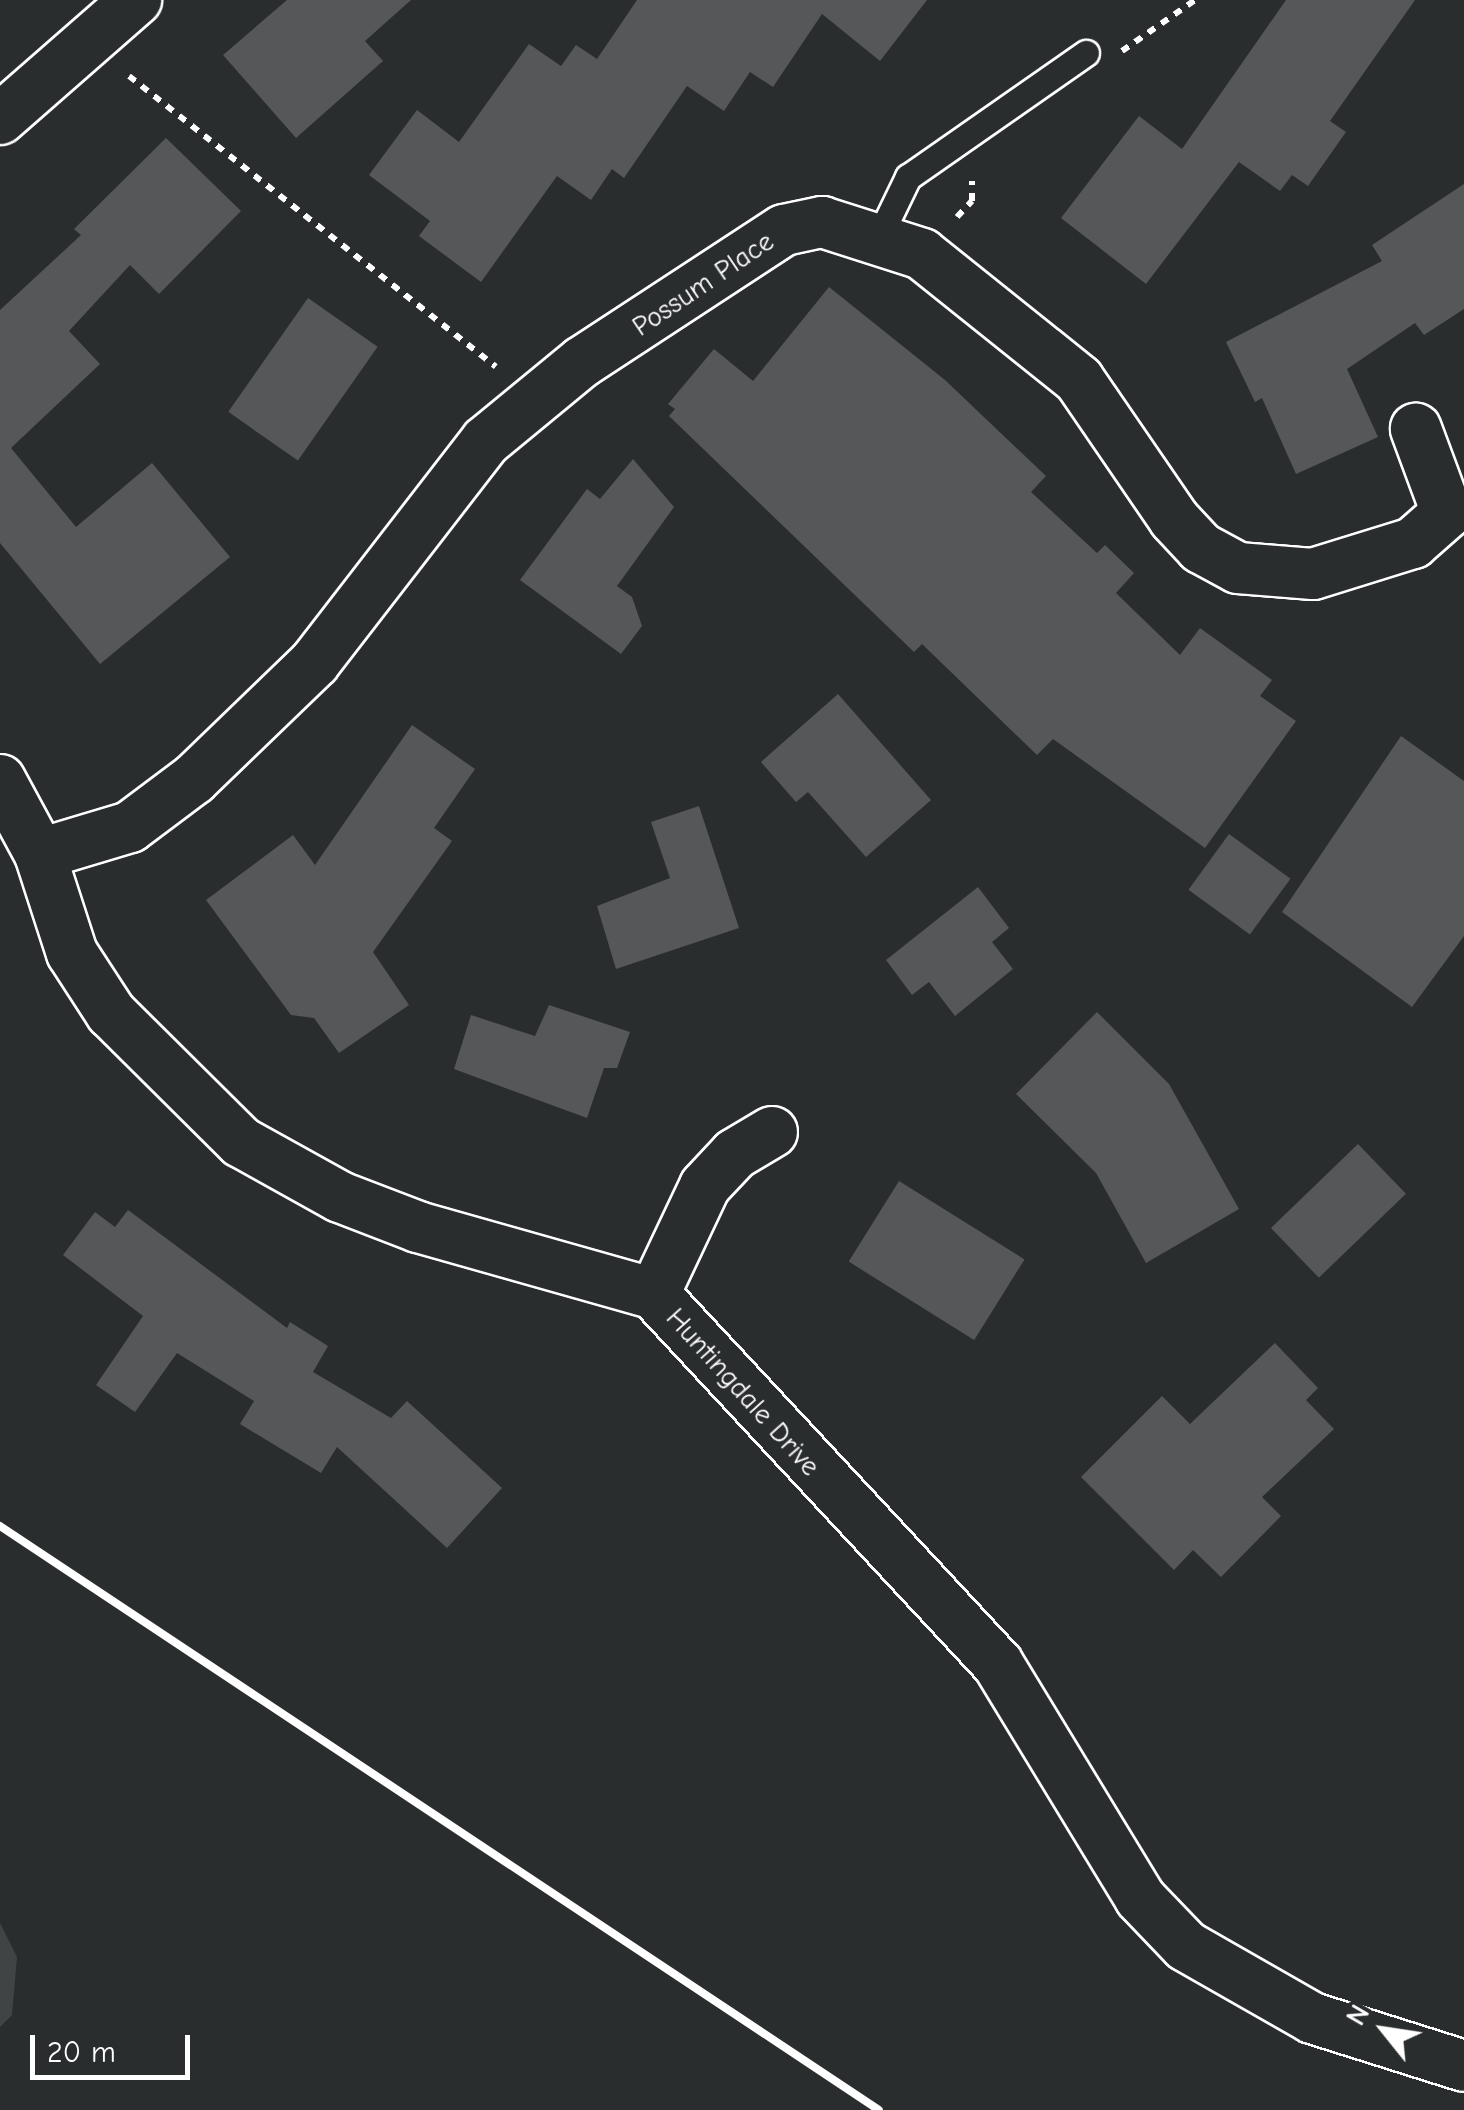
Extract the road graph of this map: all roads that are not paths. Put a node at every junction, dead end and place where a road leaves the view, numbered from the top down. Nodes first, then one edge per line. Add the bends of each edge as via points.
1 (136, 0) edge
2 (1086, 52) dead end
3 (0, 119) edge
4 (879, 237) junction
5 (1416, 429) dead end
6 (0, 780) edge
7 (40, 854) junction
8 (772, 1132) dead end
9 (654, 1294) junction
10 (1464, 2066) edge

1 - 3 street
2 - 4 lane via 908,176
4 - 5 street, Possum Place via 922,254 1079,380 1174,519 1201,548 1238,568 1313,574 1413,542 1448,513
4 - 7 street, Possum Place via 822,222 784,230 534,397 455,474 316,662 194,780 130,827
6 - 7 street, Huntingdale Drive
7 - 9 street, Huntingdale Drive via 72,953 111,1013 241,1142 340,1197 418,1227
8 - 9 street via 735,1154 705,1186
9 - 10 street, Huntingdale Drive via 998,1664 1140,1898 1186,1946 1312,2018

